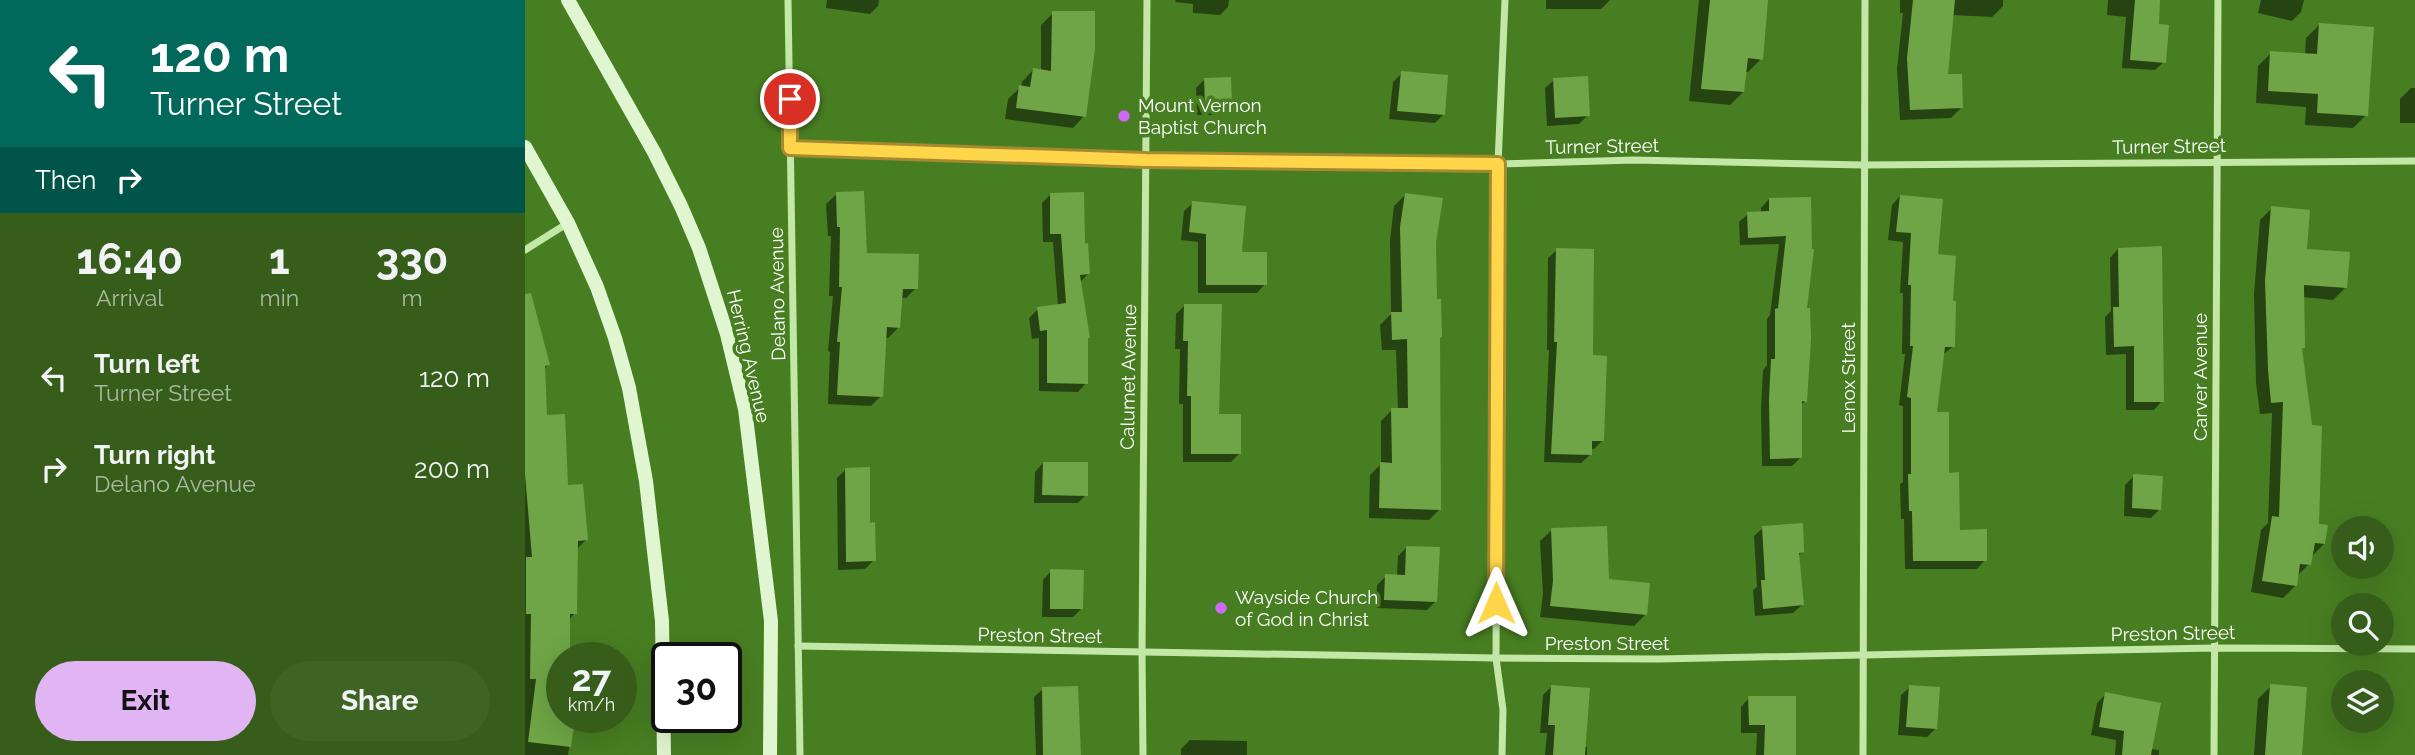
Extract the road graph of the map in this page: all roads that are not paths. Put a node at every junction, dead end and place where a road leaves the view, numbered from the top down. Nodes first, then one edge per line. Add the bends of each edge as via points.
1 (568, 0) edge
2 (788, 0) edge
3 (1147, 0) edge
4 (1505, 0) edge
5 (1864, 0) edge
6 (2218, 0) edge
7 (525, 147) edge
8 (790, 148) junction
9 (1146, 160) junction
10 (2218, 161) junction
11 (2415, 161) edge
12 (1498, 164) junction
13 (1863, 165) junction
14 (568, 223) junction
15 (525, 250) edge
16 (798, 646) junction
17 (2214, 648) junction
18 (2415, 649) edge
19 (1142, 652) junction
20 (1865, 656) junction
21 (1496, 658) junction
22 (664, 755) edge
23 (770, 755) edge
24 (800, 755) edge
25 (1143, 755) edge
26 (1502, 755) edge
27 (1863, 755) edge
28 (2214, 755) edge

1 - 23 main road, Herring Avenue via 681,206 727,334 745,410 771,621
2 - 8 street, Delano Avenue
3 - 9 street, Calumet Avenue
4 - 12 street
5 - 13 street, Lenox Street
6 - 10 street, Carver Avenue
7 - 14 main road
8 - 9 street, Turner Street
8 - 16 street, Delano Avenue
9 - 12 street, Turner Street
9 - 19 street, Calumet Avenue
10 - 11 street, Turner Street
10 - 13 street, Turner Street
10 - 17 street, Carver Avenue
12 - 13 street, Turner Street via 1634,160
12 - 21 street
13 - 20 street, Lenox Street
14 - 15 street
14 - 22 main road via 615,338 638,430 662,621
16 - 19 street, Preston Street
16 - 24 street, Delano Avenue
17 - 18 street, Preston Street
17 - 20 street, Preston Street
17 - 28 street, Carver Avenue
19 - 21 street, Preston Street
19 - 25 street, Calumet Avenue
20 - 21 street, Preston Street
20 - 27 street, Lenox Street
21 - 26 street via 1503,710

